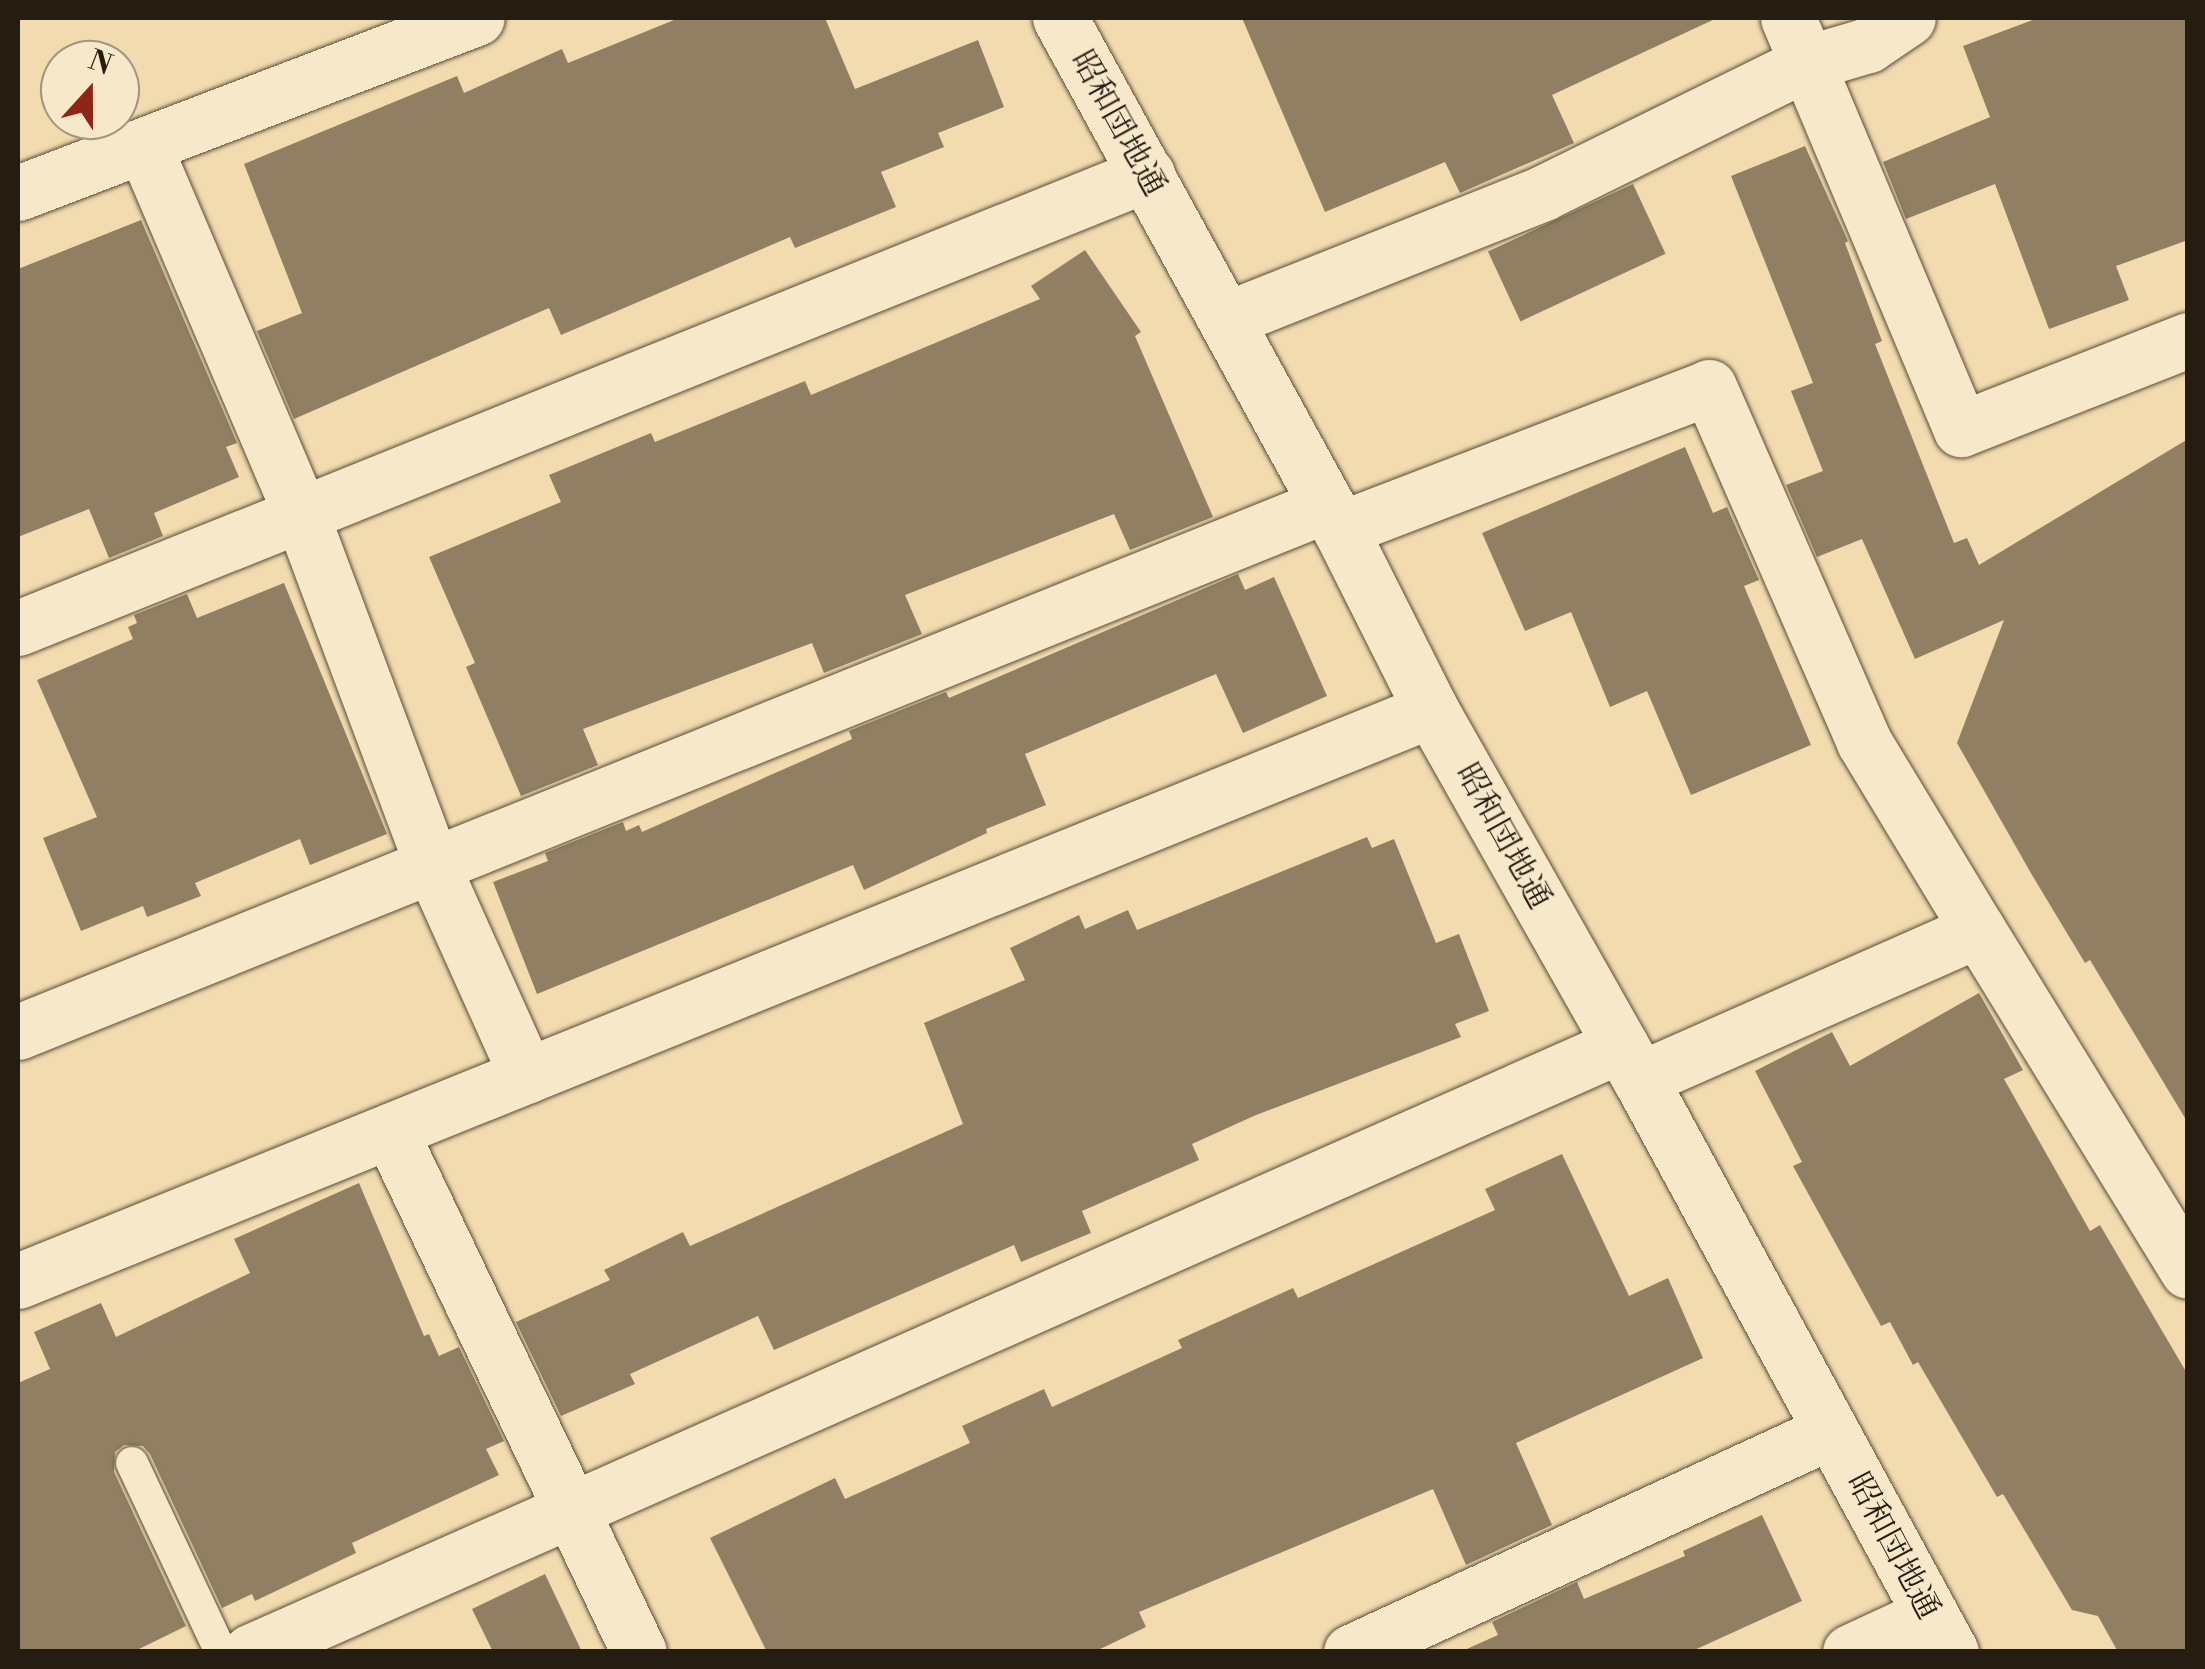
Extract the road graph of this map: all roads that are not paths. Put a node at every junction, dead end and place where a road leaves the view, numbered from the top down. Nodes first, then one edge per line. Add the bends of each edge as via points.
1 (477, 18) edge
2 (1060, 18) edge
3 (1908, 18) edge
4 (1798, 40) edge
5 (144, 146) junction
6 (1147, 174) junction
7 (18, 192) edge
8 (1227, 319) junction
9 (2188, 340) edge
10 (301, 514) junction
11 (1333, 517) junction
12 (18, 628) edge
13 (1432, 710) junction
14 (432, 865) junction
15 (1978, 930) junction
16 (18, 1032) edge
17 (1630, 1062) junction
18 (527, 1076) junction
19 (390, 1130) junction
20 (2188, 1271) edge
21 (18, 1281) edge
22 (1830, 1431) junction
23 (132, 1463) dead end
24 (572, 1507) junction
25 (1940, 1633) edge
26 (221, 1652) edge
27 (250, 1652) edge
28 (638, 1652) edge
29 (1351, 1652) edge
30 (1850, 1652) edge

1 - 5 street
2 - 6 street, 昭和団地通
3 - 4 street via 1868,45
4 - 8 street via 1543,193
4 - 9 street via 1961,429
5 - 7 street
5 - 10 street
6 - 8 street, 昭和団地通
6 - 10 street
8 - 11 street, 昭和団地通
10 - 12 street
10 - 14 street
11 - 13 street, 昭和団地通
11 - 14 street
11 - 15 street via 1709,388 1864,742
13 - 17 street, 昭和団地通
13 - 18 street
14 - 16 street
14 - 18 street
15 - 17 street
15 - 20 street
17 - 22 street, 昭和団地通
17 - 24 street
18 - 19 street
19 - 21 street
19 - 24 street
22 - 25 street, 昭和団地通
22 - 29 street
23 - 26 lane
24 - 27 street
24 - 28 street
25 - 30 street

